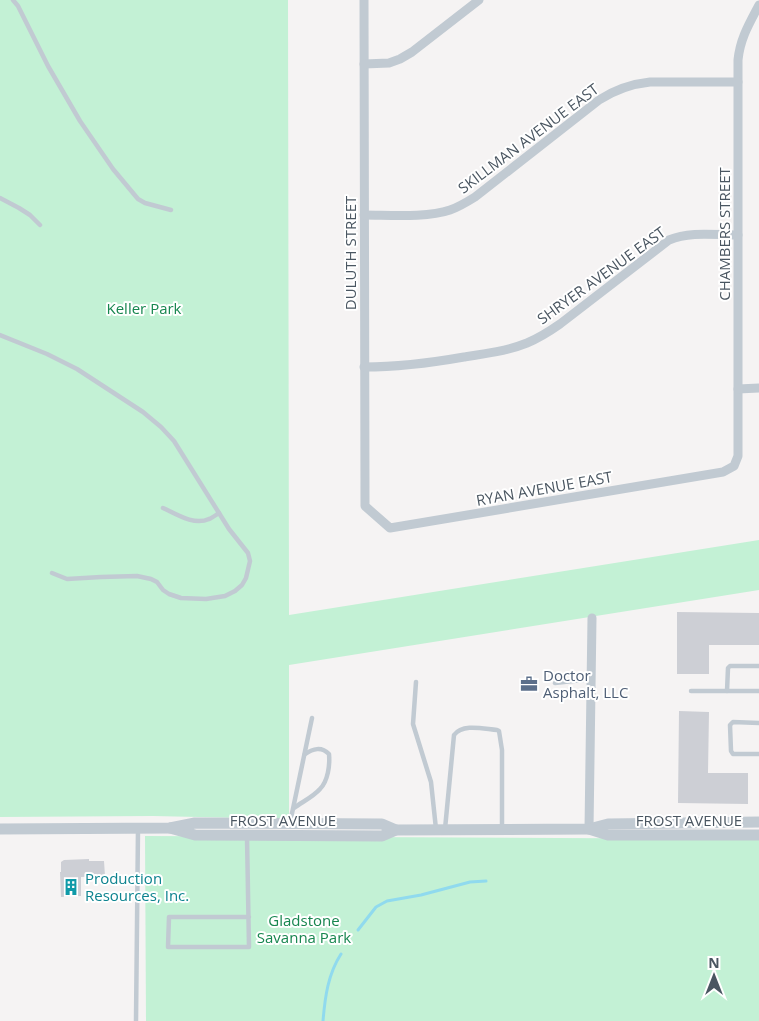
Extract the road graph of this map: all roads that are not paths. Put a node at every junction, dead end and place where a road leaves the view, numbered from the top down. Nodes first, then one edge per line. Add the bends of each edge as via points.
1 (13, 0) edge
2 (364, 0) edge
3 (479, 0) edge
4 (759, 5) edge
5 (364, 64) junction
6 (738, 82) junction
7 (0, 198) edge
8 (171, 210) dead end
9 (364, 214) junction
10 (40, 225) dead end
11 (738, 235) junction
12 (0, 335) edge
13 (364, 367) junction
14 (759, 388) edge
15 (738, 389) junction
16 (734, 466) joint
17 (365, 506) joint
18 (162, 508) dead end
19 (219, 513) junction
20 (52, 573) dead end
21 (592, 618) dead end
22 (759, 666) edge
23 (592, 679) junction
24 (416, 682) dead end
25 (555, 683) dead end
26 (691, 691) dead end
27 (728, 691) junction
28 (759, 691) edge
29 (312, 718) dead end
30 (759, 723) edge
31 (305, 754) junction
32 (759, 754) edge
33 (294, 808) junction
34 (759, 822) edge
35 (290, 824) junction
36 (138, 828) junction
37 (170, 828) junction
38 (440, 829) junction
39 (502, 829) junction
40 (589, 829) junction
41 (0, 830) edge
42 (396, 830) junction
43 (247, 835) junction
44 (759, 835) edge
45 (249, 917) junction
46 (136, 1021) edge

1 - 8 lane via 76,114 113,169 138,199
2 - 5 street, DULUTH STREET
3 - 5 street via 400,59
4 - 6 street, CHAMBERS STREET via 739,48
5 - 9 street, DULUTH STREET
6 - 9 street, SKILLMAN AVENUE EAST via 650,82 625,86 600,100 462,205 435,214
6 - 11 street, CHAMBERS STREET
7 - 10 lane via 30,215
9 - 13 street, DULUTH STREET
11 - 13 street, SHRYER AVENUE EAST via 688,235 669,240 560,324 520,346 424,364
11 - 15 street, CHAMBERS STREET
12 - 19 lane via 76,369 143,412 174,441
13 - 17 street, DULUTH STREET
14 - 15 street
15 - 16 street, CHAMBERS STREET via 738,456
16 - 17 street, RYAN AVENUE EAST via 723,472 390,528
18 - 19 lane via 195,521 209,520
19 - 20 lane via 248,552 250,562 242,585 225,596 181,598 169,594 151,578 67,579
21 - 23 street
22 - 27 lane via 730,666
23 - 25 lane
23 - 40 street
24 - 38 lane via 413,724 431,782
26 - 27 lane
27 - 28 lane
29 - 31 lane
30 - 32 lane via 733,722 730,725 730,743 733,754
31 - 33 lane
31 - 33 lane via 317,749 325,750 329,754 328,768 320,790
33 - 35 lane
34 - 40 street, FROST AVENUE via 608,824
35 - 37 street, FROST AVENUE via 195,823
35 - 42 street, FROST AVENUE via 382,824
36 - 37 street, FROST AVENUE
36 - 41 street, FROST AVENUE
36 - 46 lane
37 - 43 street, FROST AVENUE via 195,835
38 - 39 street, FROST AVENUE
38 - 39 lane via 454,735 466,728 499,731
38 - 42 street, FROST AVENUE
39 - 40 street, FROST AVENUE
40 - 44 street, FROST AVENUE via 608,835
42 - 43 street, FROST AVENUE via 382,836
43 - 45 lane
45 - 45 lane via 249,947 168,947 168,917

